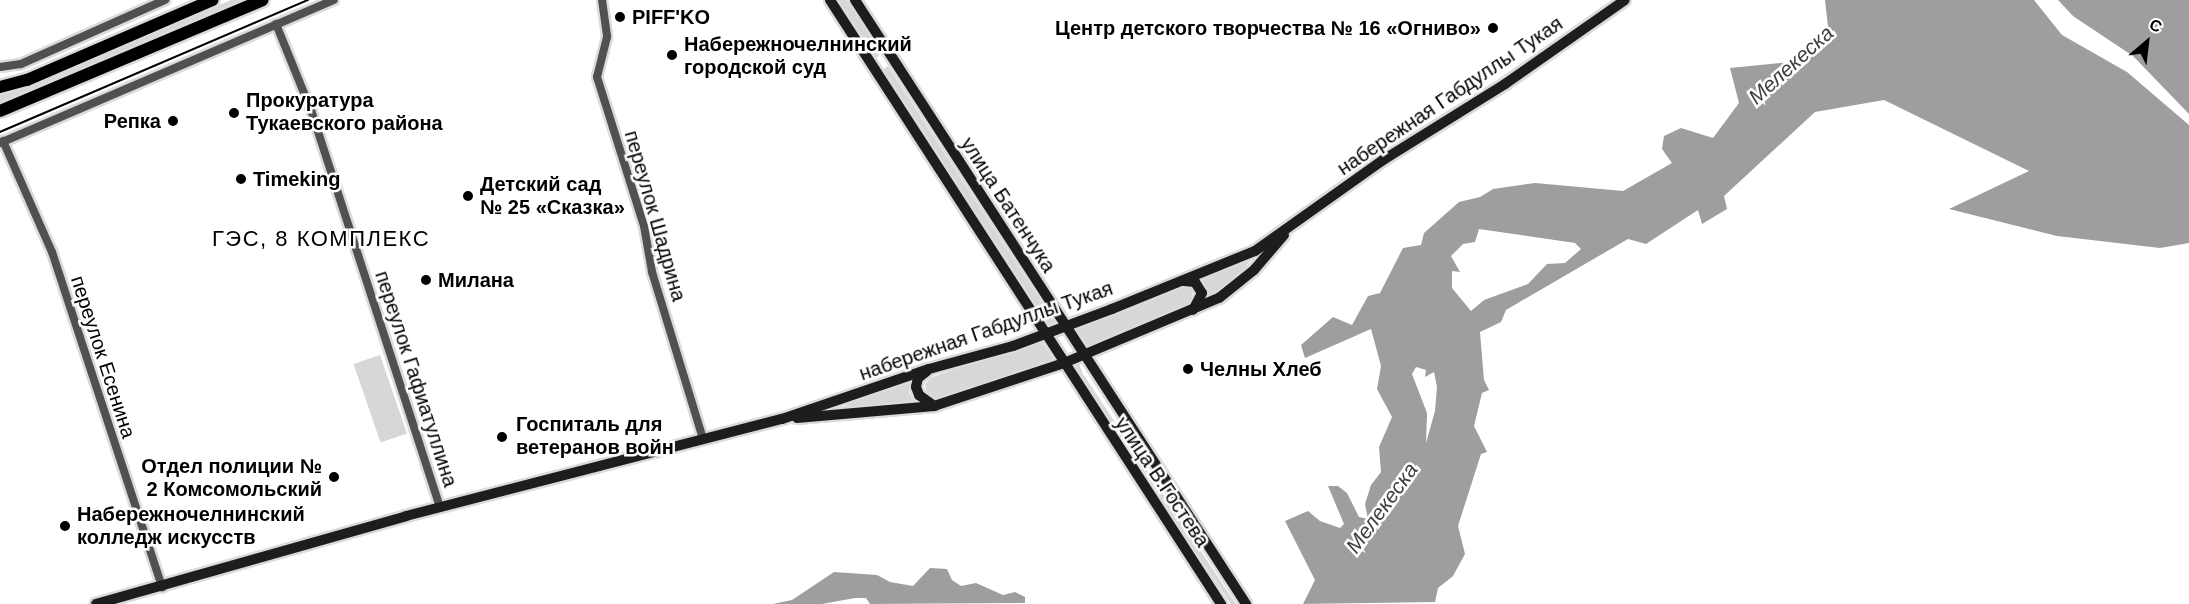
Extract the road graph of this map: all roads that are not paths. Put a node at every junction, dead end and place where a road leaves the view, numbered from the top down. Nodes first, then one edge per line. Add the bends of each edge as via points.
1 (165, 0) edge
2 (213, 0) edge
3 (263, 0) edge
4 (334, 0) edge
5 (602, 0) edge
6 (830, 0) edge
7 (855, 0) edge
8 (1625, 0) edge
9 (276, 24) junction
10 (887, 50) junction
11 (868, 59) junction
12 (0, 67) edge
13 (0, 87) edge
14 (0, 111) edge
15 (2, 142) edge
16 (1295, 223) junction
17 (1182, 281) junction
18 (1191, 313) junction
19 (1065, 326) junction
20 (1044, 335) junction
21 (1084, 354) junction
22 (1064, 363) junction
23 (929, 369) junction
24 (1072, 380) joint
25 (934, 406) junction
26 (782, 419) junction
27 (703, 439) junction
28 (1151, 459) joint
29 (440, 507) junction
30 (162, 587) junction
31 (96, 604) edge
32 (1221, 604) edge
33 (1246, 604) edge

1 - 12 street via 21,64
2 - 13 main road via 27,80
3 - 14 main road
4 - 9 street
5 - 27 street, переулок Шадрина via 607,37 597,77 644,226 652,272
6 - 11 main road, улица Батенчука
7 - 10 main road, улица Батенчука
8 - 16 main road, набережная Габдуллы Тукая
9 - 15 street
9 - 29 street, переулок Гафиатуллина via 311,110
10 - 11 main road via 882,63
10 - 19 main road, улица Батенчука
11 - 20 main road, улица Батенчука
15 - 30 street, переулок Есенина via 51,252
16 - 17 main road, набережная Габдуллы Тукая via 1255,251
16 - 18 main road, набережная Габдуллы Тукая via 1232,289
17 - 18 main road via 1195,282 1202,293
17 - 19 main road, набережная Габдуллы Тукая
18 - 21 main road, набережная Габдуллы Тукая
19 - 20 main road, набережная Габдуллы Тукая
19 - 21 main road, улица Батенчука
20 - 22 main road, улица Батенчука
20 - 23 main road, набережная Габдуллы Тукая
21 - 22 main road, набережная Габдуллы Тукая
21 - 28 main road, улица Батенчука
22 - 24 main road, улица Батенчука
22 - 25 main road, набережная Габдуллы Тукая
23 - 25 main road via 918,378 916,387 919,395
23 - 26 main road, набережная Габдуллы Тукая
24 - 32 main road, улица В.Гостева
25 - 26 main road, набережная Габдуллы Тукая
26 - 27 main road, набережная Габдуллы Тукая
27 - 29 main road, набережная Габдуллы Тукая
28 - 33 main road, улица В.Гостева
29 - 30 main road, набережная Габдуллы Тукая
30 - 31 main road, набережная Габдуллы Тукая

